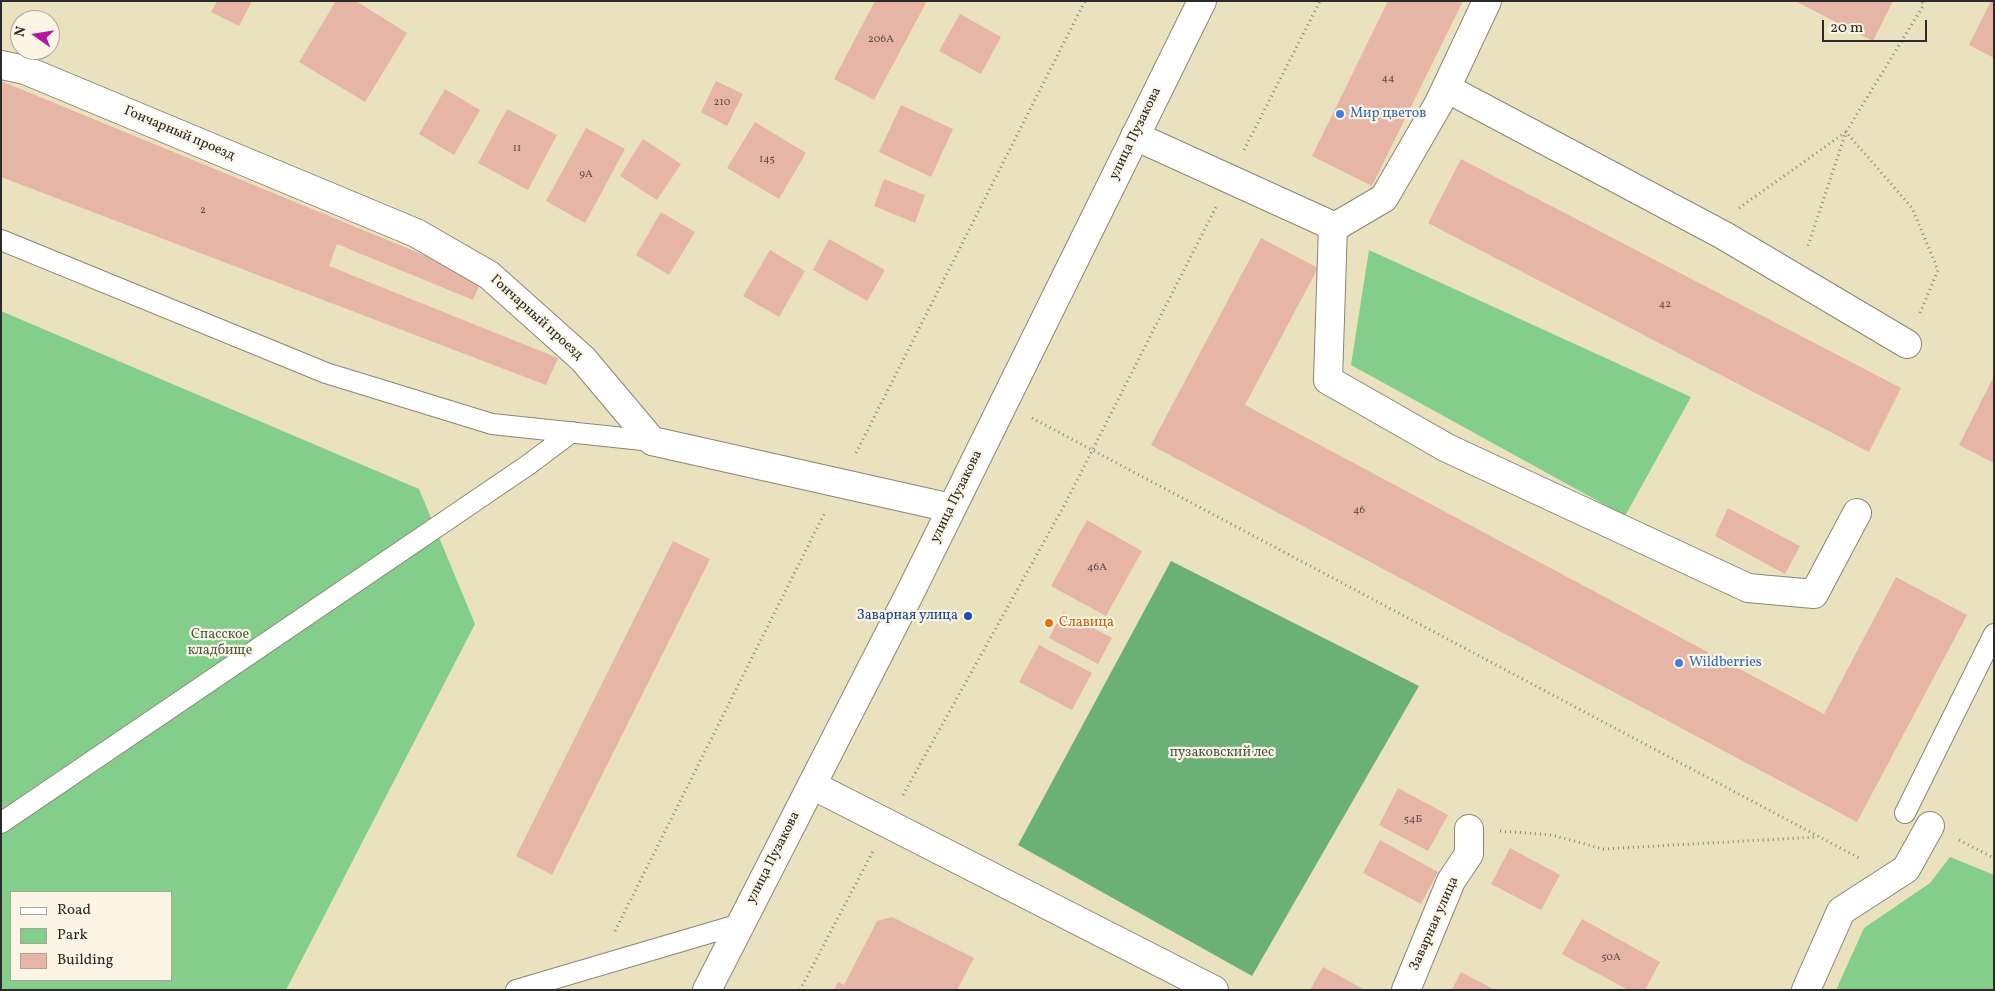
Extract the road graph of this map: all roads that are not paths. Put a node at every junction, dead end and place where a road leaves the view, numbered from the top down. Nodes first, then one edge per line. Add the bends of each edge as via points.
1 (1202, 1) edge
2 (1487, 1) edge
3 (1, 64) edge
4 (1446, 88) junction
5 (1135, 136) junction
6 (1333, 228) junction
7 (1, 240) edge
8 (1907, 344) road end
9 (572, 432) junction
10 (652, 441) junction
11 (951, 508) junction
12 (1857, 513) dead end
13 (1994, 634) edge
14 (812, 785) junction
15 (1905, 813) dead end
16 (1, 823) edge
17 (1930, 826) road end
18 (1469, 830) road end
19 (740, 924) junction
20 (516, 990) edge
21 (707, 990) edge
22 (1214, 990) edge
23 (1406, 990) edge
24 (1806, 990) edge

1 - 5 street, улица Пузакова
2 - 4 street
3 - 10 street, Гончарный проезд via 25,70 416,232 489,275 583,359
4 - 6 street via 1384,198
4 - 8 street via 1710,228
5 - 6 street
5 - 11 street, улица Пузакова
6 - 12 street via 1328,380 1447,448 1748,588 1814,594
7 - 9 lane via 326,373 492,424
9 - 10 lane
9 - 16 lane via 528,466
10 - 11 street
11 - 14 street, улица Пузакова
13 - 15 lane
14 - 19 street, улица Пузакова
14 - 22 street
17 - 24 street via 1906,869 1841,911
18 - 23 street, Заварная улица via 1469,854 1451,881
19 - 20 lane
19 - 21 street, улица Пузакова

